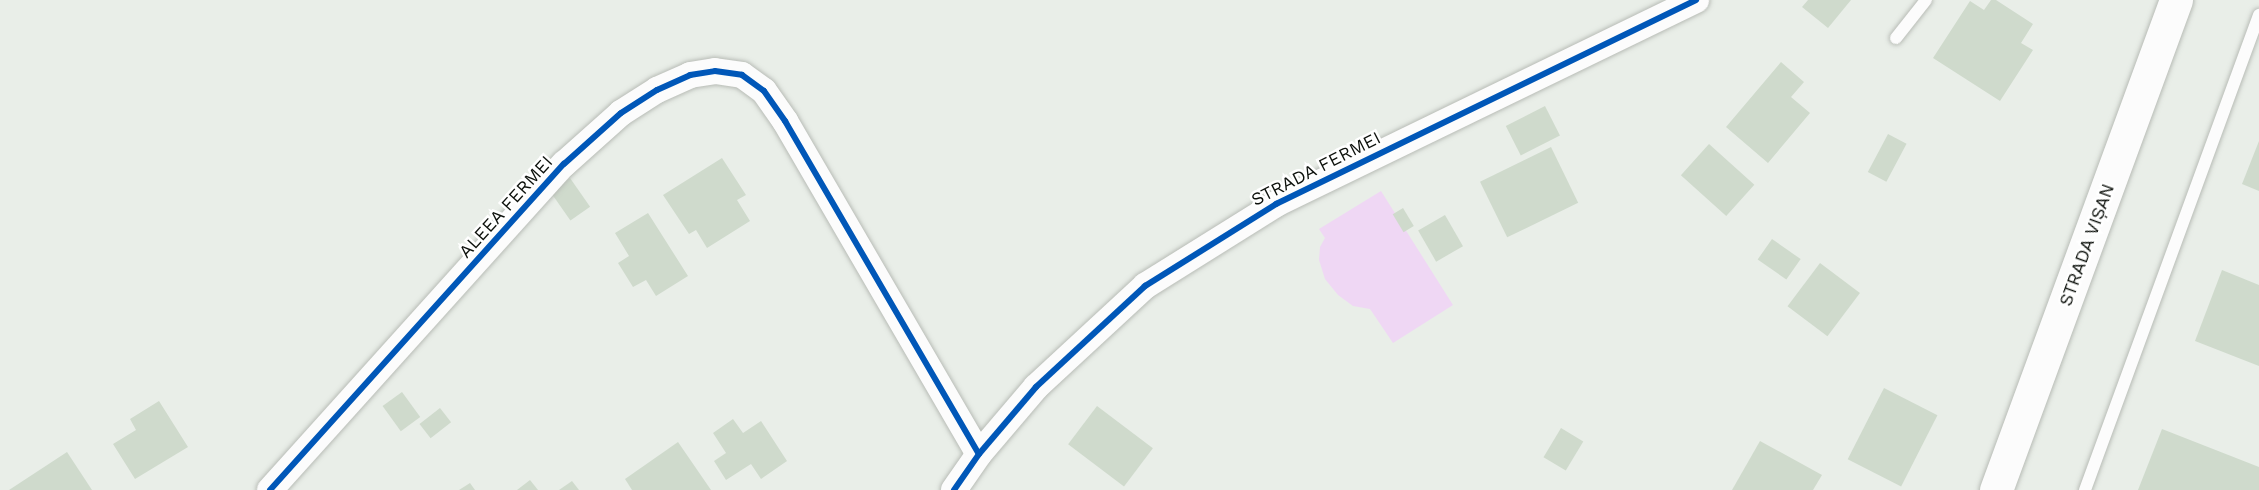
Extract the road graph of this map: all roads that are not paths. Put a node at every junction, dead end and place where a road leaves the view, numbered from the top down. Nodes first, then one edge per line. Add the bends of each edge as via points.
1 (1696, 0) edge
2 (1926, 0) edge
3 (2176, 0) edge
4 (2259, 15) edge
5 (1896, 38) dead end
6 (979, 454) junction
7 (270, 490) edge
8 (954, 490) edge
9 (1996, 490) edge
10 (2085, 490) edge

1 - 6 street, STRADA FERMEI via 1276,204 1209,244 1145,286 1036,387
2 - 5 lane
3 - 9 street, STRADA VIȘAN
4 - 10 lane
6 - 7 street, ALEEA FERMEI via 764,90 742,75 716,71 690,75 657,90 621,113 564,164
6 - 8 street, STRADA FERMEI

